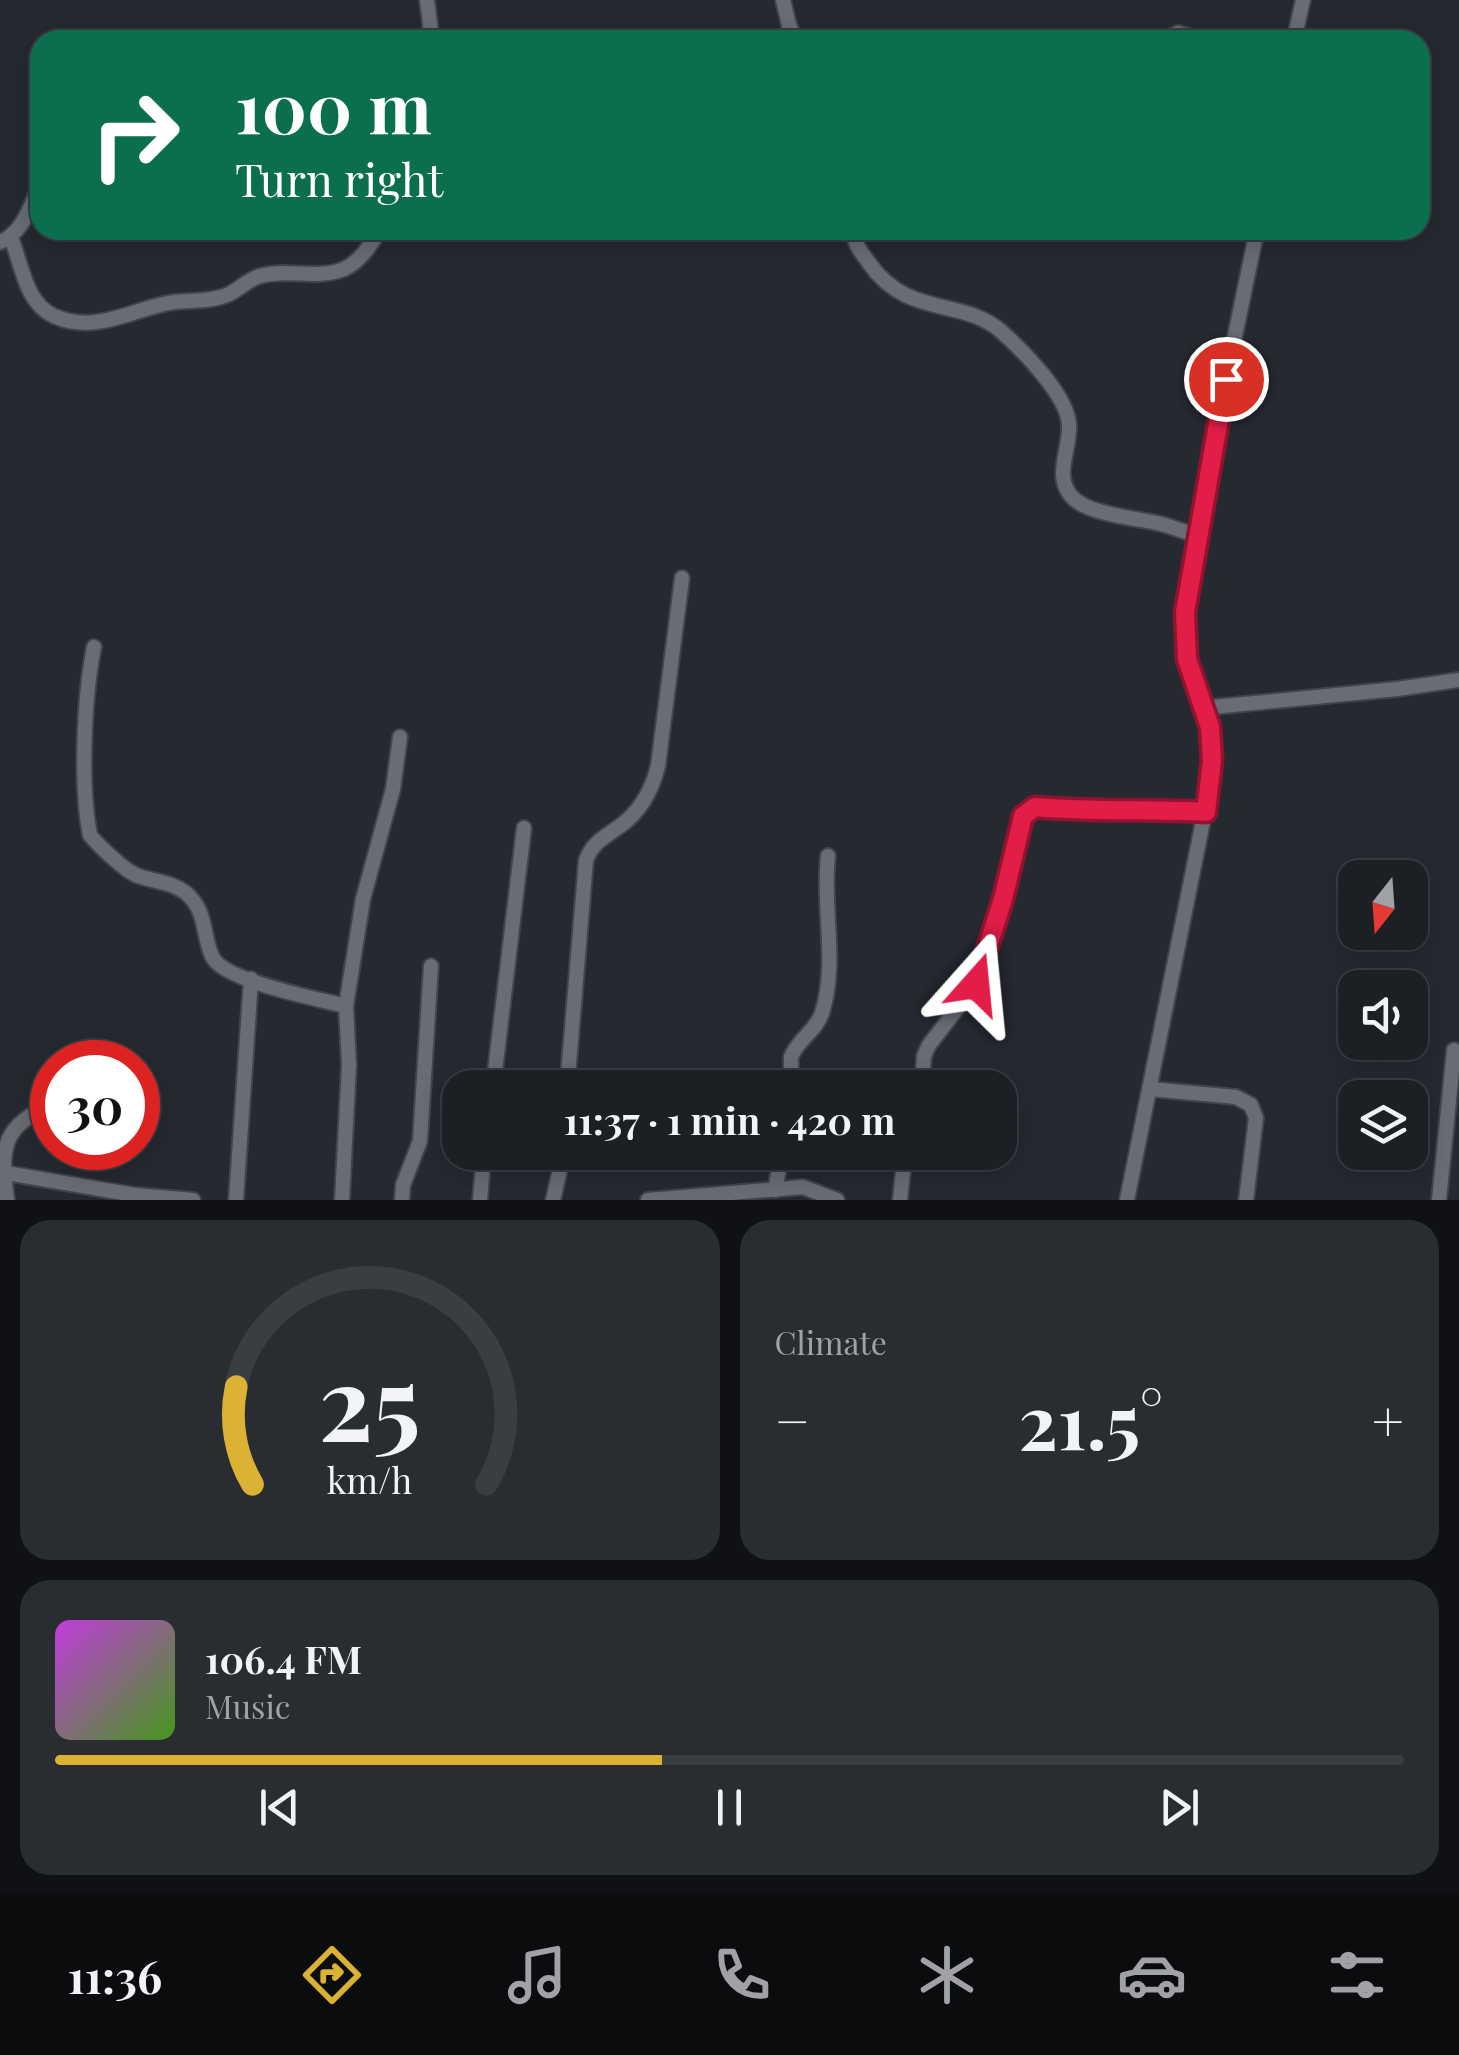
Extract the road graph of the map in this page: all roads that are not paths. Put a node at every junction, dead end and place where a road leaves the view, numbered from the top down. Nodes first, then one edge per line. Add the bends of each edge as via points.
1 (428, 0) edge
2 (783, 0) edge
3 (1303, 0) edge
4 (431, 30) edge
5 (793, 30) edge
6 (1296, 30) edge
7 (30, 202) edge
8 (6, 240) edge
9 (373, 240) edge
10 (856, 240) edge
11 (1255, 240) edge
12 (1197, 536) junction
13 (682, 578) dead end
14 (94, 647) dead end
15 (1459, 680) edge
16 (1203, 708) junction
17 (400, 737) dead end
18 (1206, 812) junction
19 (524, 828) dead end
20 (828, 856) dead end
21 (431, 966) dead end
22 (251, 979) junction
23 (346, 1006) junction
24 (1454, 1050) dead end
25 (495, 1070) edge
26 (568, 1070) edge
27 (790, 1070) edge
28 (923, 1070) edge
29 (1150, 1089) junction
30 (30, 1115) edge
31 (482, 1170) edge
32 (560, 1170) edge
33 (779, 1170) edge
34 (903, 1170) edge
35 (1, 1172) edge
36 (776, 1190) junction
37 (134, 1197) edge
38 (7, 1200) edge
39 (193, 1200) edge
40 (236, 1200) edge
41 (342, 1200) edge
42 (402, 1200) edge
43 (480, 1200) edge
44 (553, 1200) edge
45 (648, 1200) edge
46 (837, 1200) edge
47 (900, 1200) edge
48 (1126, 1200) edge
49 (1246, 1200) edge
50 (1439, 1200) edge

1 - 4 street
2 - 5 street
3 - 6 street
7 - 8 street
8 - 9 street via 42,308 68,320 99,322 219,298 264,275 340,270
10 - 12 street via 888,286 992,324 1034,364 1069,424 1063,482 1073,498
11 - 12 street
12 - 16 street via 1184,636
13 - 26 street via 652,787 634,814 593,844 586,860
14 - 22 street via 86,724 90,835 134,874 182,890 202,916 212,958
15 - 16 street
16 - 18 street via 1212,760
17 - 23 street
18 - 28 street via 1035,807 1023,816 976,984 929,1044
18 - 29 street
19 - 25 street
20 - 27 street via 824,1004 817,1025 790,1057
21 - 42 street via 420,1141
22 - 23 street
22 - 40 street
23 - 41 street
24 - 50 street
29 - 48 street
29 - 49 street via 1236,1097 1251,1105 1256,1118
30 - 35 street via 13,1127
31 - 43 street
32 - 44 street
33 - 36 street
34 - 47 street
35 - 37 street
35 - 38 street
36 - 45 street
36 - 46 street via 803,1187
37 - 39 street

